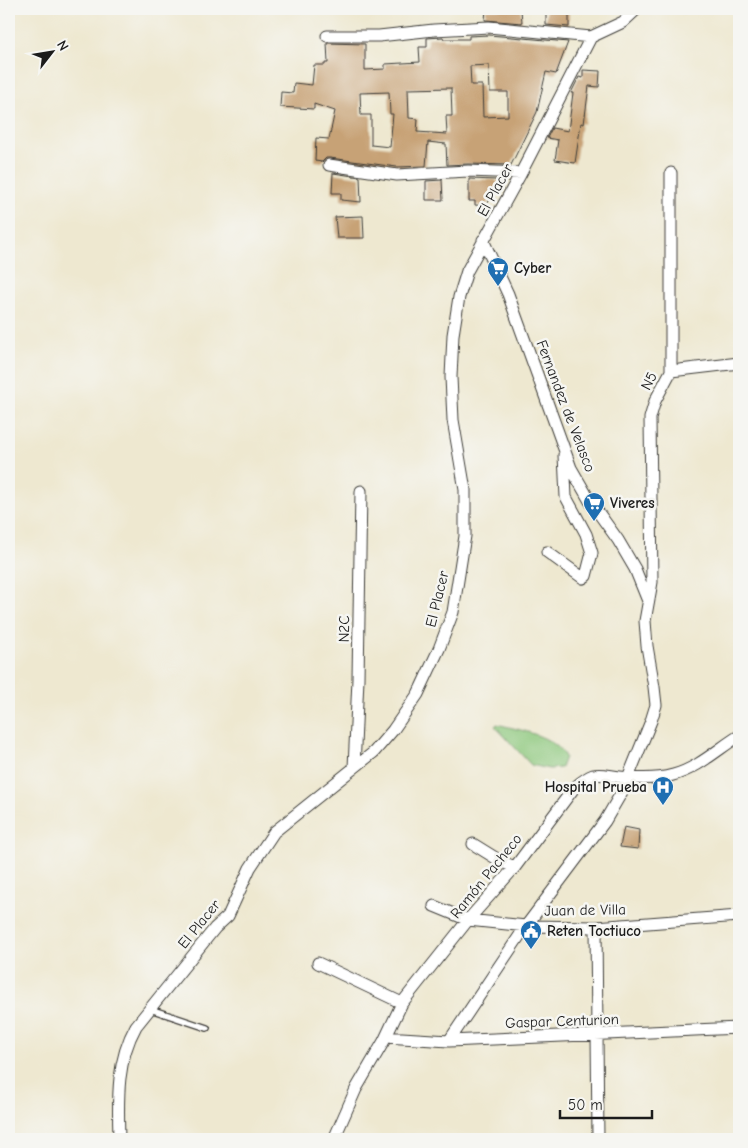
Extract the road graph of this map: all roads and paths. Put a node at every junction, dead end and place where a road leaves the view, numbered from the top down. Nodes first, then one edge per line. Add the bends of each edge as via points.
1 (637, 9) edge
2 (326, 36) dead end
3 (590, 37) junction
4 (329, 165) dead end
5 (521, 173) junction
6 (671, 173) dead end
7 (483, 240) junction
8 (739, 364) edge
9 (671, 371) junction
10 (564, 446) junction
11 (361, 491) dead end
12 (547, 552) dead end
13 (648, 601) junction
14 (739, 736) edge
15 (354, 768) junction
16 (628, 778) junction
17 (473, 844) dead end
18 (515, 867) junction
19 (434, 906) dead end
20 (739, 916) edge
21 (468, 920) junction
22 (526, 926) junction
23 (596, 927) junction
24 (318, 963) dead end
25 (402, 1003) junction
26 (150, 1009) junction
27 (207, 1028) dead end
28 (739, 1028) edge
29 (598, 1035) junction
30 (386, 1037) junction
31 (449, 1041) junction
32 (739, 1138) edge
33 (119, 1139) edge
34 (334, 1139) edge
35 (598, 1139) edge
36 (712, 1139) edge

1 - 3 street via 623,22
2 - 3 street via 379,36 489,27
3 - 5 street, El Placer
4 - 5 street via 397,175
5 - 7 street, El Placer
6 - 9 street, N5
7 - 10 street, Fernandez de Velasco via 508,294
7 - 15 street, El Placer via 467,271 453,335 453,420 465,490 464,536 453,612 418,694 374,752
8 - 9 street
9 - 13 street, N5 via 650,418 652,582
10 - 12 street via 566,497 592,552 586,576 583,578
10 - 13 street, Fernandez de Velasco via 571,468 635,569
11 - 15 street, N2C
13 - 16 street, N5 via 645,621 656,705
14 - 16 street, Ramón Pacheco via 692,768 675,775
15 - 26 street, El Placer via 274,832 250,868 228,916
16 - 18 street, Ramón Pacheco via 603,774 584,780 574,788
16 - 22 street, N5 via 605,821
17 - 18 street
18 - 21 street, Ramón Pacheco
19 - 21 street, Juan de Villa
20 - 23 street, Juan de Villa
21 - 22 street, Juan de Villa
21 - 25 street, Ramón Pacheco
22 - 23 street, Juan de Villa
22 - 31 street, N5
23 - 29 street
24 - 25 street
25 - 30 street, Ramón Pacheco
26 - 27 lane
26 - 33 street, El Placer via 128,1041 122,1062 118,1092
28 - 29 street, Gaspar Centurion
29 - 31 street, Gaspar Centurion
29 - 35 street
30 - 31 street, Gaspar Centurion
30 - 34 street, Ramón Pacheco via 356,1089
32 - 36 street

